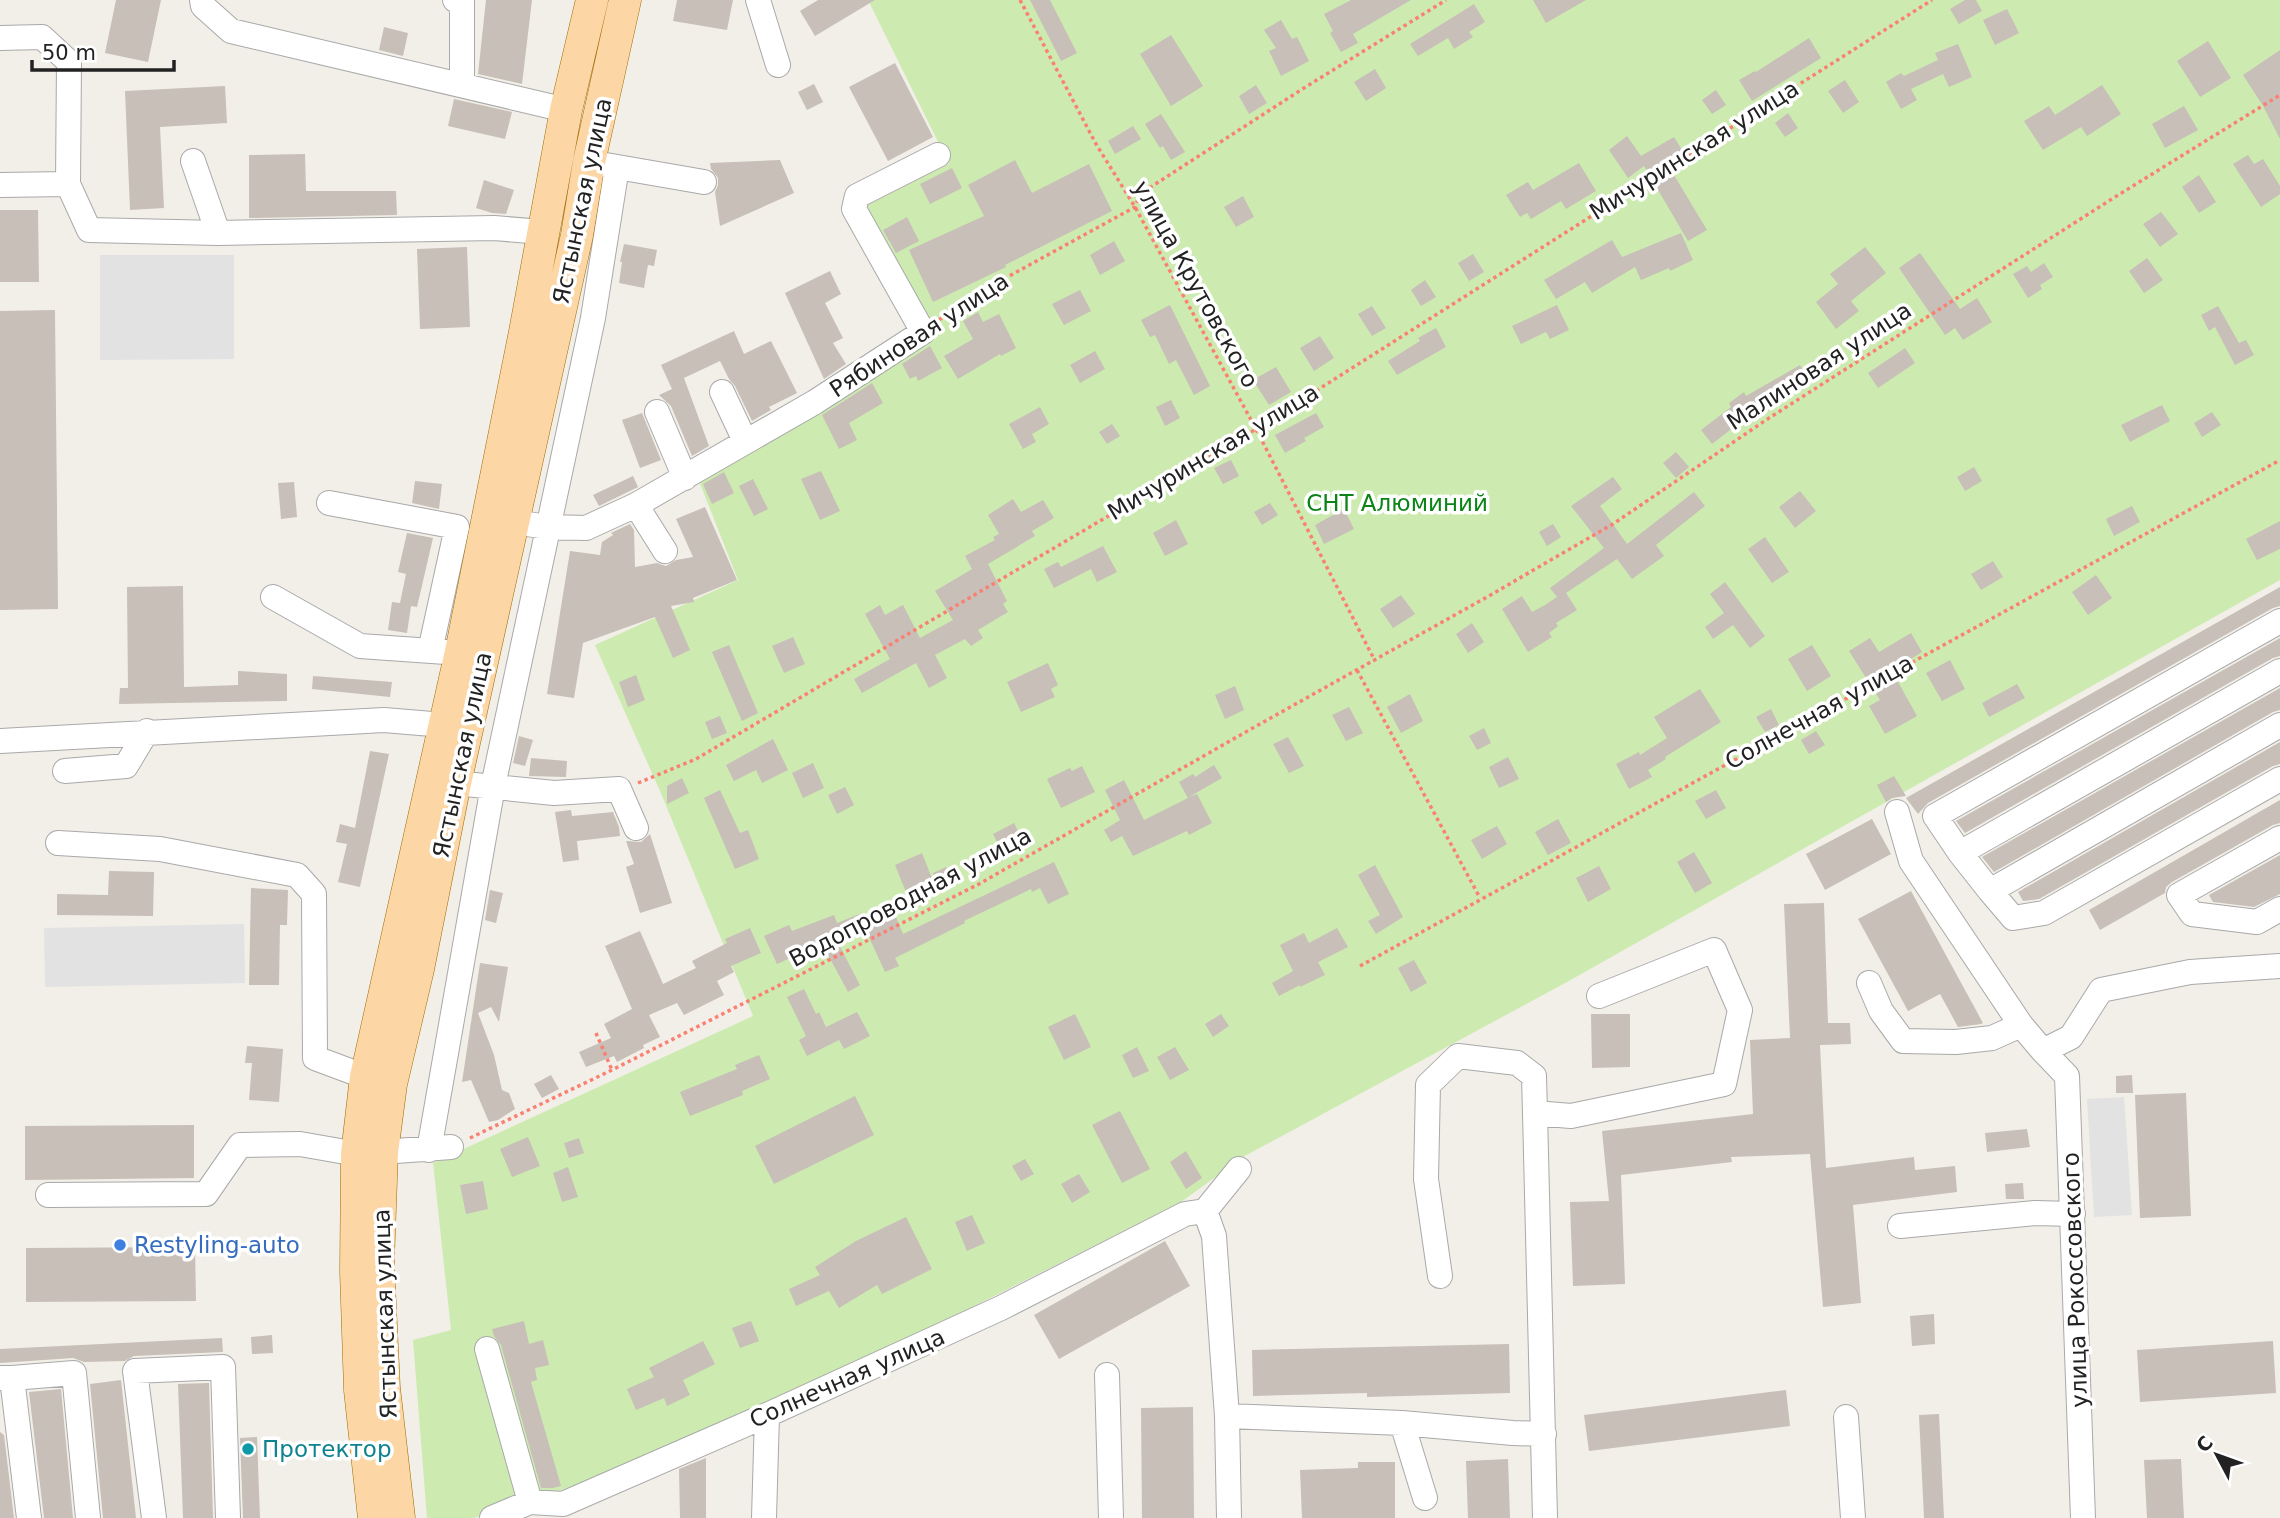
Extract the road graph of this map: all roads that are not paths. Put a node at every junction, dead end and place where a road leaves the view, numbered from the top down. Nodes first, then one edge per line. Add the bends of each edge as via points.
1 (202, 0) edge
2 (455, 0) edge
3 (575, 0) edge
4 (592, 0) edge
5 (625, 0) edge
6 (758, 0) edge
7 (0, 38) edge
8 (778, 65) dead end
9 (461, 85) junction
10 (568, 102) junction
11 (938, 155) dead end
12 (193, 161) dead end
13 (603, 164) junction
14 (705, 182) dead end
15 (68, 184) junction
16 (0, 185) edge
17 (542, 232) junction
18 (218, 233) junction
19 (722, 392) dead end
20 (657, 412) dead end
21 (746, 441) junction
22 (685, 478) junction
23 (329, 503) dead end
24 (636, 505) junction
25 (513, 522) junction
26 (548, 527) junction
27 (664, 551) dead end
28 (273, 597) dead end
29 (2280, 621) edge
30 (445, 651) junction
31 (2280, 671) edge
32 (444, 725) junction
33 (2280, 725) edge
34 (147, 731) junction
35 (0, 741) edge
36 (65, 771) dead end
37 (2280, 779) edge
38 (455, 783) junction
39 (493, 786) junction
40 (1897, 813) dead end
41 (636, 828) dead end
42 (2280, 838) edge
43 (58, 843) dead end
44 (1959, 853) junction
45 (1990, 891) junction
46 (2280, 909) edge
47 (2280, 966) edge
48 (1869, 983) dead end
49 (1599, 996) dead end
50 (2021, 1025) junction
51 (2043, 1051) junction
52 (366, 1077) junction
53 (1535, 1112) junction
54 (370, 1153) junction
55 (1239, 1169) dead end
56 (48, 1195) dead end
57 (1195, 1213) junction
58 (2073, 1214) junction
59 (1900, 1226) dead end
60 (1440, 1276) dead end
61 (487, 1349) dead end
62 (1107, 1375) dead end
63 (6, 1378) edge
64 (767, 1415) junction
65 (1227, 1416) junction
66 (1846, 1417) dead end
67 (1402, 1423) junction
68 (1544, 1434) junction
69 (1424, 1498) dead end
70 (530, 1502) junction
71 (497, 1516) edge
72 (29, 1518) edge
73 (88, 1518) edge
74 (154, 1518) edge
75 (228, 1518) edge
76 (374, 1518) edge
77 (399, 1518) edge
78 (764, 1518) edge
79 (1111, 1518) edge
80 (1229, 1518) edge
81 (1545, 1518) edge
82 (1853, 1518) edge
83 (2083, 1518) edge

1 - 9 street via 231,31
2 - 9 street via 462,2
3 - 10 street
4 - 10 main road, Ястынская улица
5 - 13 main road, Ястынская улица
6 - 8 street
7 - 15 street via 42,37 69,62
9 - 10 street
10 - 17 main road, Ястынская улица
11 - 21 street, Рябиновая улица via 857,195 855,209 923,332
12 - 18 street
13 - 14 street
13 - 25 main road, Ястынская улица via 577,235
13 - 26 street via 593,318
15 - 16 street
15 - 18 street via 89,230
17 - 18 street via 494,228
17 - 30 main road, Ястынская улица via 525,332
19 - 21 street
20 - 22 street
21 - 22 street, Рябиновая улица
22 - 24 street, Рябиновая улица
23 - 30 street via 457,527
24 - 26 street, Рябиновая улица via 586,528
24 - 27 street
25 - 26 street, Рябиновая улица
25 - 38 main road, Ястынская улица
26 - 39 street
28 - 30 street via 360,646
29 - 44 street via 1935,816
30 - 32 main road, Ястынская улица
31 - 44 street
32 - 34 street via 384,720
32 - 52 main road, Ястынская улица
33 - 45 street
34 - 35 street
34 - 36 street via 126,766
37 - 45 street via 2044,913 2013,918
38 - 39 street
38 - 54 main road, Ястынская улица via 418,969
39 - 41 street via 554,793 619,789
39 - 54 street via 440,1148
40 - 50 street, улица Рокоссовского via 1911,861
42 - 46 street via 2179,895 2192,914 2206,916 2257,922
43 - 52 street via 160,849 297,875 314,894 315,1058
44 - 45 street
47 - 51 street via 2190,972 2101,990 2071,1037
48 - 50 street via 1881,1011 1903,1041 1992,1038
49 - 53 street via 1714,950 1740,1010 1724,1084 1571,1116
50 - 51 street, улица Рокоссовского
51 - 58 street, улица Рокоссовского via 2067,1076
52 - 54 main road, Ястынская улица
53 - 60 street via 1534,1076 1517,1063 1458,1056 1428,1085 1426,1179
53 - 68 street
54 - 56 street via 300,1144 240,1145 206,1194
54 - 76 main road, Ястынская улица via 356,1272 360,1390
54 - 77 main road, Ястынская улица via 384,1388
55 - 57 street
57 - 64 street, Солнечная улица
57 - 65 street via 1214,1236
58 - 59 street via 2035,1213
58 - 83 street, улица Рокоссовского
61 - 70 street
62 - 79 street
63 - 72 street
63 - 73 street via 74,1373
64 - 70 street, Солнечная улица via 563,1504
64 - 78 street
65 - 67 street
65 - 80 street
66 - 82 street
67 - 68 street
67 - 69 street
68 - 81 street
70 - 71 street, Солнечная улица
74 - 75 street via 135,1371 223,1367

